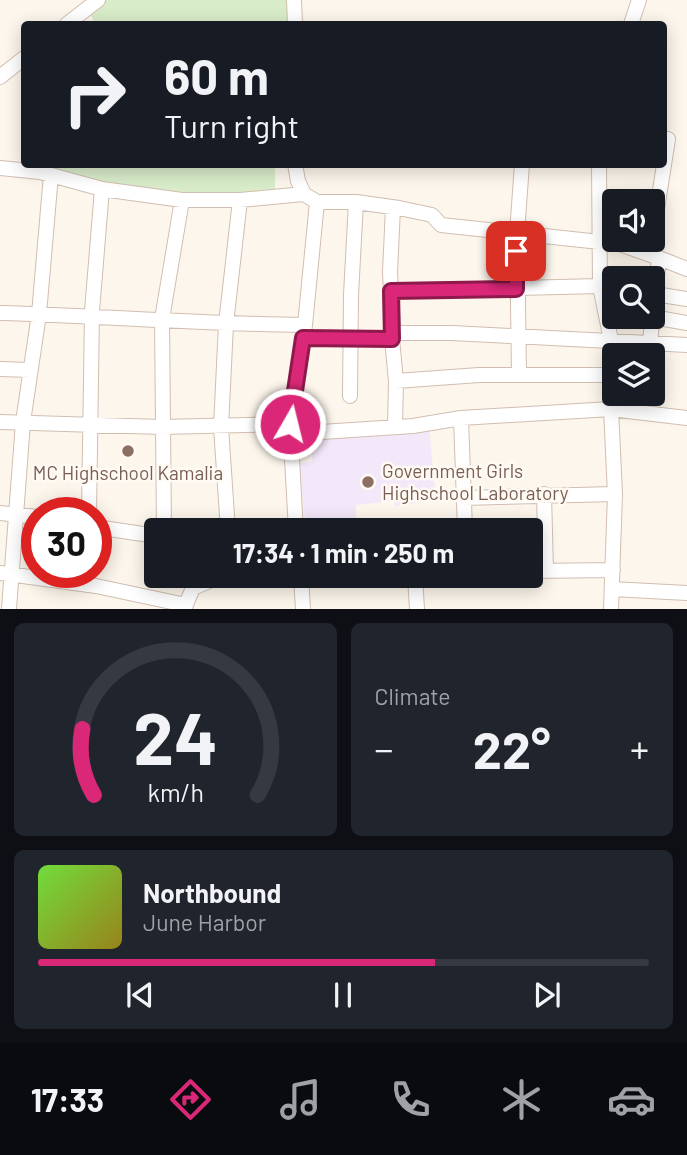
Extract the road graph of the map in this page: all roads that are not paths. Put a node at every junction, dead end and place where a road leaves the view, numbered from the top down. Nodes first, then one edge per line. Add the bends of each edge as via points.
1 (98, 0) edge
2 (294, 0) edge
3 (639, 0) edge
4 (71, 21) edge
5 (295, 21) edge
6 (632, 21) edge
7 (21, 60) edge
8 (0, 77) edge
9 (0, 168) edge
10 (296, 168) edge
11 (522, 168) edge
12 (600, 168) edge
13 (663, 168) edge
14 (51, 175) junction
15 (660, 189) edge
16 (102, 190) junction
17 (304, 194) junction
18 (182, 200) junction
19 (240, 200) junction
20 (317, 202) junction
21 (356, 202) junction
22 (393, 208) junction
23 (517, 233) junction
24 (600, 240) junction
25 (654, 252) edge
26 (654, 256) junction
27 (654, 266) edge
28 (687, 269) edge
29 (600, 286) junction
30 (516, 289) junction
31 (391, 291) junction
32 (665, 296) edge
33 (687, 299) edge
34 (0, 313) edge
35 (39, 314) junction
36 (92, 315) junction
37 (162, 319) junction
38 (665, 319) edge
39 (687, 323) edge
40 (226, 324) junction
41 (652, 329) edge
42 (304, 331) junction
43 (393, 336) junction
44 (519, 337) junction
45 (350, 339) junction
46 (611, 340) junction
47 (650, 342) junction
48 (611, 343) edge
49 (687, 345) edge
50 (0, 369) edge
51 (30, 370) junction
52 (519, 374) junction
53 (602, 375) edge
54 (396, 381) junction
55 (350, 396) dead end
56 (611, 406) edge
57 (611, 409) junction
58 (461, 418) junction
59 (687, 418) edge
60 (0, 422) edge
61 (23, 422) junction
62 (89, 425) junction
63 (162, 427) junction
64 (221, 427) junction
65 (395, 427) junction
66 (291, 429) junction
67 (544, 494) junction
68 (615, 494) junction
69 (89, 497) edge
70 (462, 498) junction
71 (0, 513) edge
72 (17, 514) junction
73 (21, 515) edge
74 (164, 518) edge
75 (227, 518) edge
76 (295, 518) edge
77 (464, 518) edge
78 (112, 529) edge
79 (144, 534) edge
80 (612, 570) junction
81 (546, 571) joint
82 (6, 574) edge
83 (191, 588) edge
84 (302, 588) edge
85 (416, 588) edge
86 (612, 590) junction
87 (687, 593) edge
88 (185, 607) edge
89 (9, 609) edge
90 (303, 609) edge
91 (417, 609) edge
92 (611, 609) edge

1 - 4 street
2 - 5 street
3 - 6 street
7 - 8 street
9 - 14 street
10 - 17 street
11 - 23 street
12 - 24 street
13 - 15 street
14 - 16 street
14 - 35 street
16 - 18 street
16 - 36 street
17 - 19 street
17 - 20 street
18 - 19 street
18 - 37 street
19 - 40 street
20 - 21 street
20 - 42 street
21 - 22 street
21 - 45 street
22 - 23 street via 432,215 441,225
22 - 31 street
23 - 24 street
23 - 30 street
24 - 26 street
24 - 29 street
25 - 26 street
26 - 27 street
26 - 28 street
29 - 30 street
29 - 46 street
30 - 31 street
30 - 44 street
31 - 43 street
32 - 33 street
34 - 35 street
35 - 36 street
35 - 51 street
36 - 37 street
36 - 62 street
37 - 40 street
37 - 63 street
38 - 39 street
40 - 42 street
40 - 64 street
41 - 47 street
42 - 45 street
42 - 66 street
43 - 44 street
43 - 45 street
43 - 54 street
44 - 46 street
44 - 52 street
45 - 55 street
46 - 47 street
46 - 48 street
47 - 49 street
50 - 51 street
51 - 61 street
52 - 53 street
52 - 54 street
54 - 65 street
56 - 57 street
57 - 58 street
57 - 59 street
57 - 68 street
58 - 65 street
58 - 70 street
60 - 61 street
61 - 62 street
61 - 72 street
62 - 63 street
62 - 69 street
63 - 64 street
63 - 74 street
64 - 66 street
64 - 75 street
65 - 66 street
66 - 76 street
67 - 68 street
67 - 70 street
67 - 81 street
68 - 80 street
70 - 77 street
71 - 72 street
72 - 73 street
72 - 82 street
78 - 79 street
80 - 81 street
80 - 86 street
82 - 88 street via 96,586
82 - 89 street
83 - 88 street
84 - 90 street
85 - 91 street
86 - 87 street
86 - 92 street

